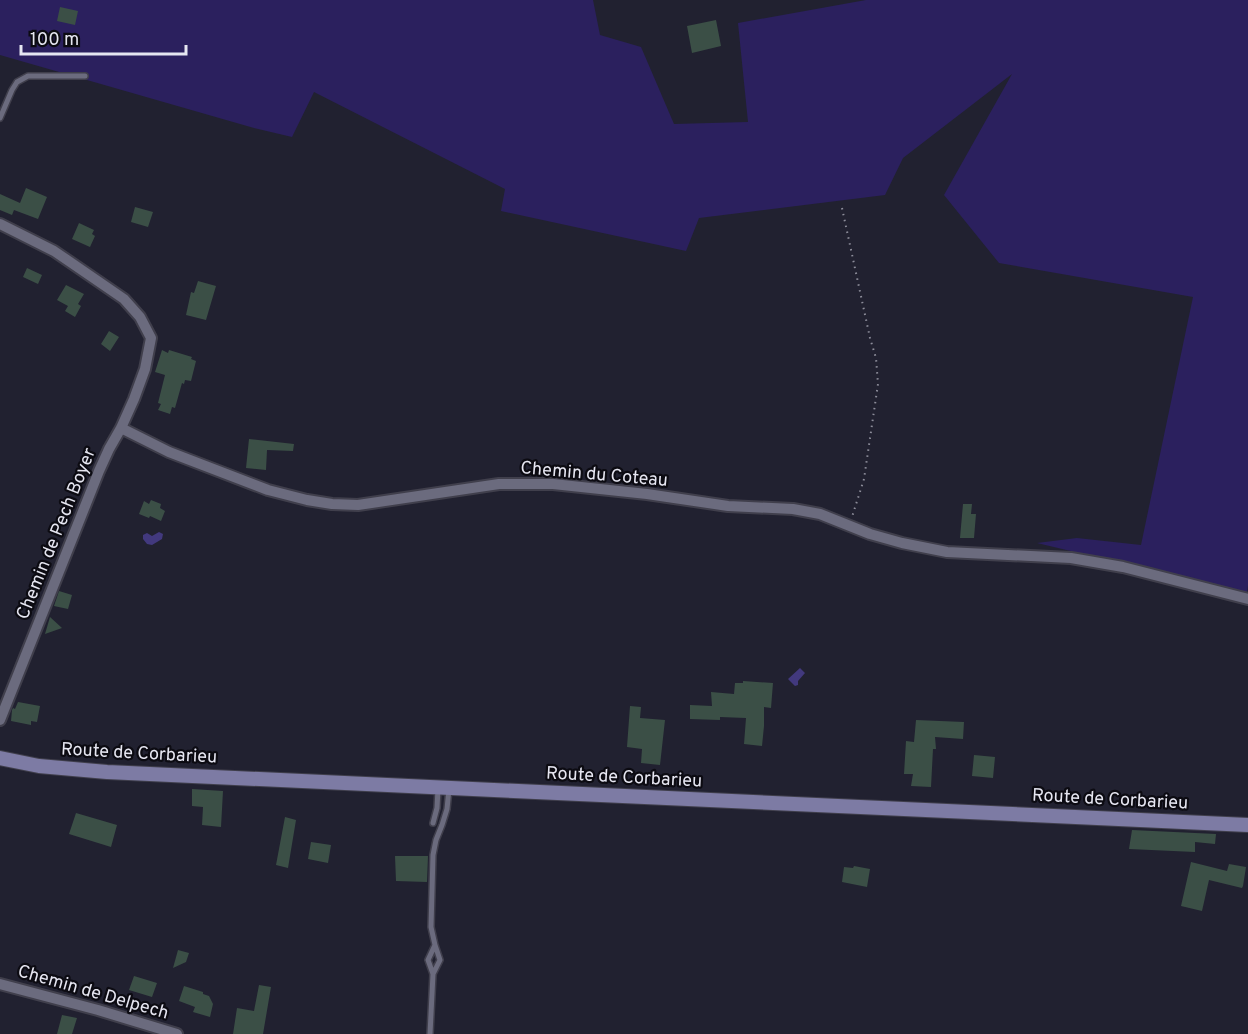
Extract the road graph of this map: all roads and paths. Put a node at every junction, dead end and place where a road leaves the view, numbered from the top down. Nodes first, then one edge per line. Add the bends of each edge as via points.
1 (85, 76) dead end
2 (0, 118) edge
3 (842, 208) dead end
4 (0, 224) edge
5 (121, 428) junction
6 (850, 526) junction
7 (1248, 599) edge
8 (0, 720) edge
9 (0, 758) edge
10 (444, 787) junction
11 (433, 823) dead end
12 (1248, 825) edge
13 (435, 945) junction
14 (433, 974) junction
15 (0, 984) edge
16 (177, 1034) edge
17 (430, 1034) edge

1 - 2 lane via 28,76 17,82
3 - 6 path via 876,358 878,384 864,479
4 - 5 street via 54,251 124,299 140,317 151,339 145,369
5 - 6 street, Chemin du Coteau via 169,452 267,490 332,504 358,505 499,484 553,484 728,506 793,509
5 - 8 street, Chemin de Pech Boyer via 108,449
6 - 7 street, Chemin du Coteau via 947,552 1071,558 1123,567
9 - 10 main road, Route de Corbarieu via 107,772
10 - 11 lane
10 - 12 main road, Route de Corbarieu
10 - 13 lane via 447,809 433,855 431,927
13 - 14 lane via 428,960
13 - 14 lane via 440,960
14 - 17 lane
15 - 16 street, Chemin de Delpech

